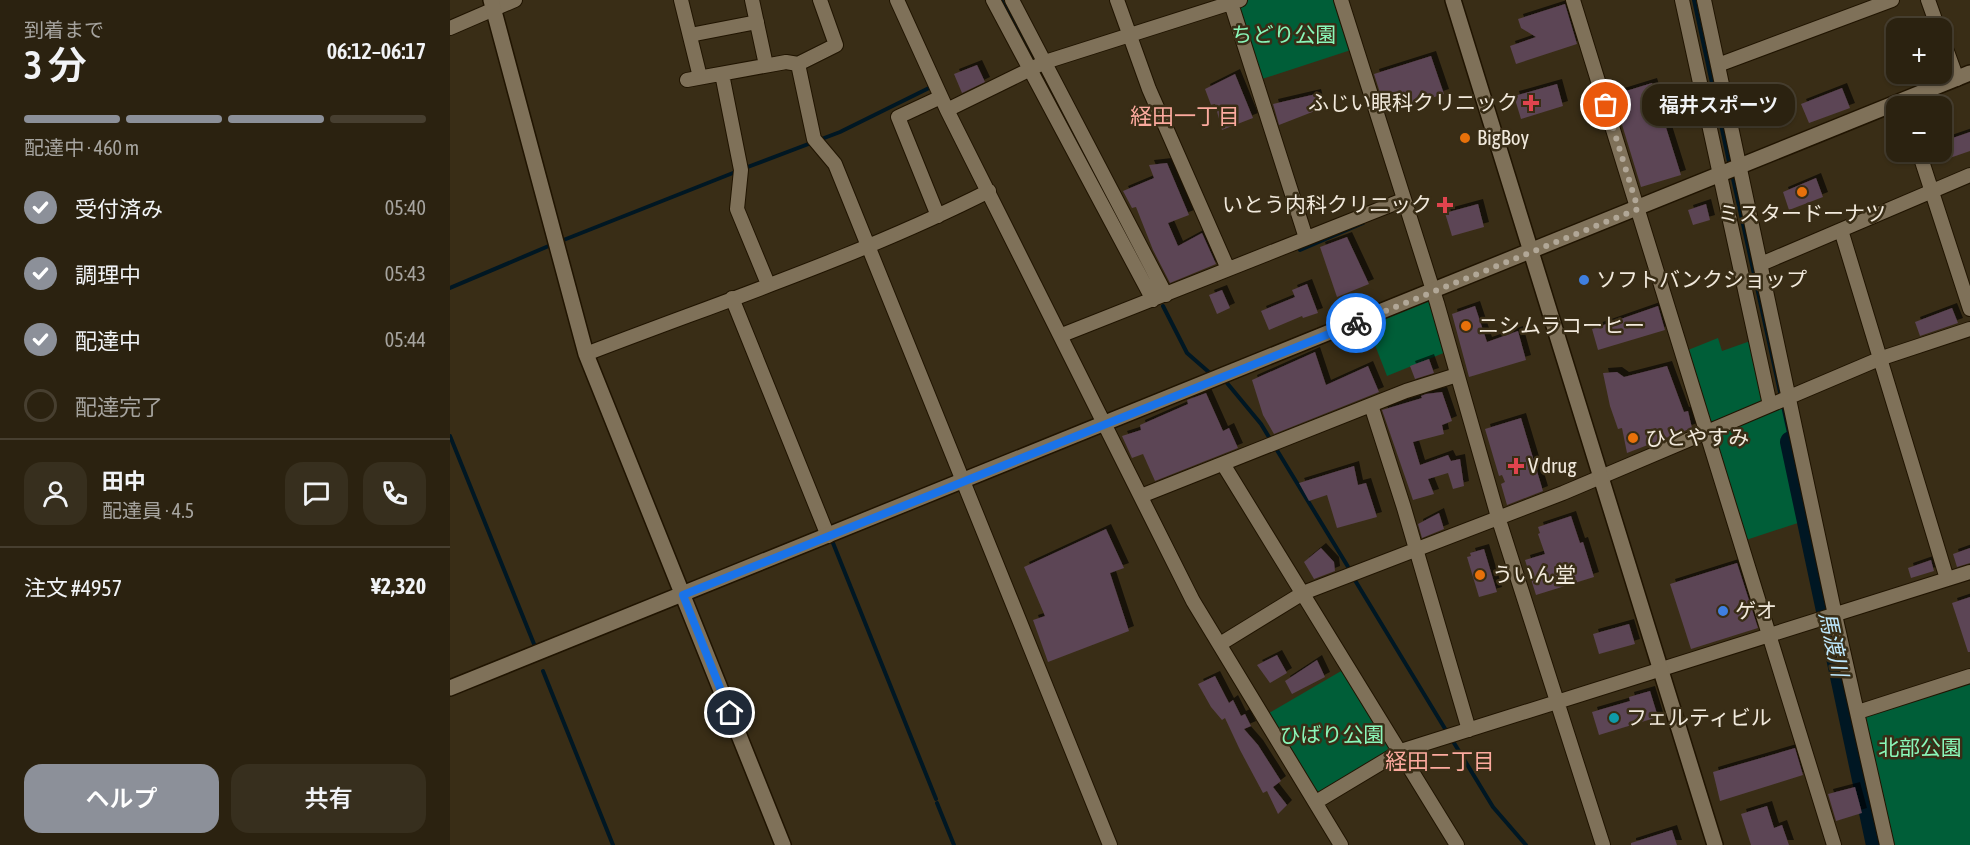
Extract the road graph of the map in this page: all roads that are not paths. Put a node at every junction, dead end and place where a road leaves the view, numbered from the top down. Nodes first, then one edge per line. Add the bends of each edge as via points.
1 (515, 0) edge
2 (681, 0) edge
3 (752, 0) edge
4 (820, 0) edge
5 (897, 0) edge
6 (993, 0) edge
7 (1012, 0) edge
8 (1117, 0) edge
9 (1341, 0) edge
10 (1453, 0) edge
11 (1573, 0) edge
12 (1682, 0) edge
13 (1704, 0) edge
14 (1892, 0) edge
15 (1928, 0) edge
16 (1234, 1) edge
17 (493, 5) edge
18 (1934, 18) edge
19 (757, 22) junction
20 (450, 28) edge
21 (690, 35) junction
22 (1128, 35) junction
23 (1952, 56) edge
24 (1045, 62) junction
25 (798, 64) junction
26 (766, 65) junction
27 (1718, 65) junction
28 (1029, 70) junction
29 (722, 74) junction
30 (1963, 76) edge
31 (1921, 96) edge
32 (941, 97) junction
33 (947, 110) junction
34 (1886, 111) edge
35 (1922, 162) edge
36 (1741, 167) junction
37 (1721, 175) junction
38 (1970, 175) edge
39 (989, 191) junction
40 (1932, 191) junction
41 (1403, 200) junction
42 (1638, 209) junction
43 (938, 216) junction
44 (1841, 230) junction
45 (1306, 238) junction
46 (868, 246) junction
47 (1531, 252) junction
48 (1761, 264) junction
49 (1228, 269) junction
50 (768, 284) junction
51 (1433, 292) junction
52 (1166, 295) junction
53 (732, 298) junction
54 (1153, 300) junction
55 (1970, 309) edge
56 (1970, 329) edge
57 (1062, 335) junction
58 (586, 354) junction
59 (1879, 360) junction
60 (1457, 375) junction
61 (1789, 396) junction
62 (1371, 405) junction
63 (1770, 405) junction
64 (1105, 425) junction
65 (1707, 432) junction
66 (1223, 464) junction
67 (1600, 478) junction
68 (963, 481) junction
69 (1141, 496) junction
70 (1498, 517) junction
71 (828, 536) junction
72 (1417, 550) junction
73 (1970, 572) edge
74 (1947, 579) junction
75 (1303, 593) junction
76 (683, 595) junction
77 (1835, 615) junction
78 (1770, 635) junction
79 (1220, 644) junction
80 (1661, 671) junction
81 (1970, 676) edge
82 (450, 688) edge
83 (1560, 702) junction
84 (1858, 712) junction
85 (1468, 730) junction
86 (1401, 751) junction
87 (1316, 802) junction
88 (783, 845) edge
89 (1110, 845) edge
90 (1341, 845) edge
91 (1457, 845) edge
92 (1603, 845) edge
93 (1715, 845) edge
94 (1834, 845) edge
95 (1887, 845) edge

1 - 17 street
2 - 21 street
3 - 19 street
4 - 25 street via 836,45
5 - 32 street
6 - 28 street
7 - 24 street
8 - 22 street
9 - 41 street
10 - 47 street
11 - 42 street
12 - 37 street
13 - 27 street
14 - 27 street
15 - 18 street
16 - 22 street
16 - 45 street
17 - 20 street
17 - 58 street
19 - 21 street
19 - 26 street
21 - 29 street via 693,78
22 - 24 street
22 - 49 street
23 - 30 street
24 - 28 street
24 - 52 street
25 - 26 street
25 - 46 street via 814,139 835,164
26 - 29 street
27 - 36 street
28 - 33 street
28 - 54 street
29 - 50 street via 741,170 737,209
30 - 31 street
32 - 33 street
32 - 43 street via 898,117
33 - 39 street
34 - 36 street
35 - 40 street
36 - 37 street
36 - 48 street
37 - 42 street
37 - 63 street
38 - 40 street
39 - 43 street
39 - 57 street
40 - 44 street
40 - 55 street
41 - 45 street
41 - 51 street
42 - 47 street
42 - 65 street
43 - 46 street
44 - 48 street
44 - 59 street
45 - 49 street
46 - 50 street
46 - 68 street
47 - 51 street
47 - 67 street
48 - 61 street
49 - 52 street
50 - 53 street
51 - 60 street
51 - 64 street
52 - 54 street
53 - 58 street
53 - 71 street
54 - 57 street
56 - 59 street
57 - 64 street
58 - 76 street
59 - 61 street
59 - 74 street
60 - 62 street
60 - 70 street
61 - 63 street
61 - 77 street
62 - 66 street
62 - 72 street
63 - 65 street
64 - 68 street
64 - 69 street
65 - 67 street
65 - 78 street
66 - 69 street
66 - 75 street
67 - 70 street
67 - 80 street
68 - 71 street
68 - 89 street
69 - 79 street via 1193,601
70 - 72 street
70 - 83 street
71 - 76 street
72 - 75 street
72 - 85 street
73 - 74 street
74 - 77 street
75 - 79 street
75 - 86 street
76 - 82 street
76 - 88 street
77 - 78 street
77 - 84 street
78 - 80 street
78 - 94 street
79 - 87 street
80 - 83 street
80 - 93 street
81 - 84 street
83 - 85 street
83 - 92 street
84 - 95 street
85 - 86 street
86 - 87 street
86 - 91 street
87 - 90 street

